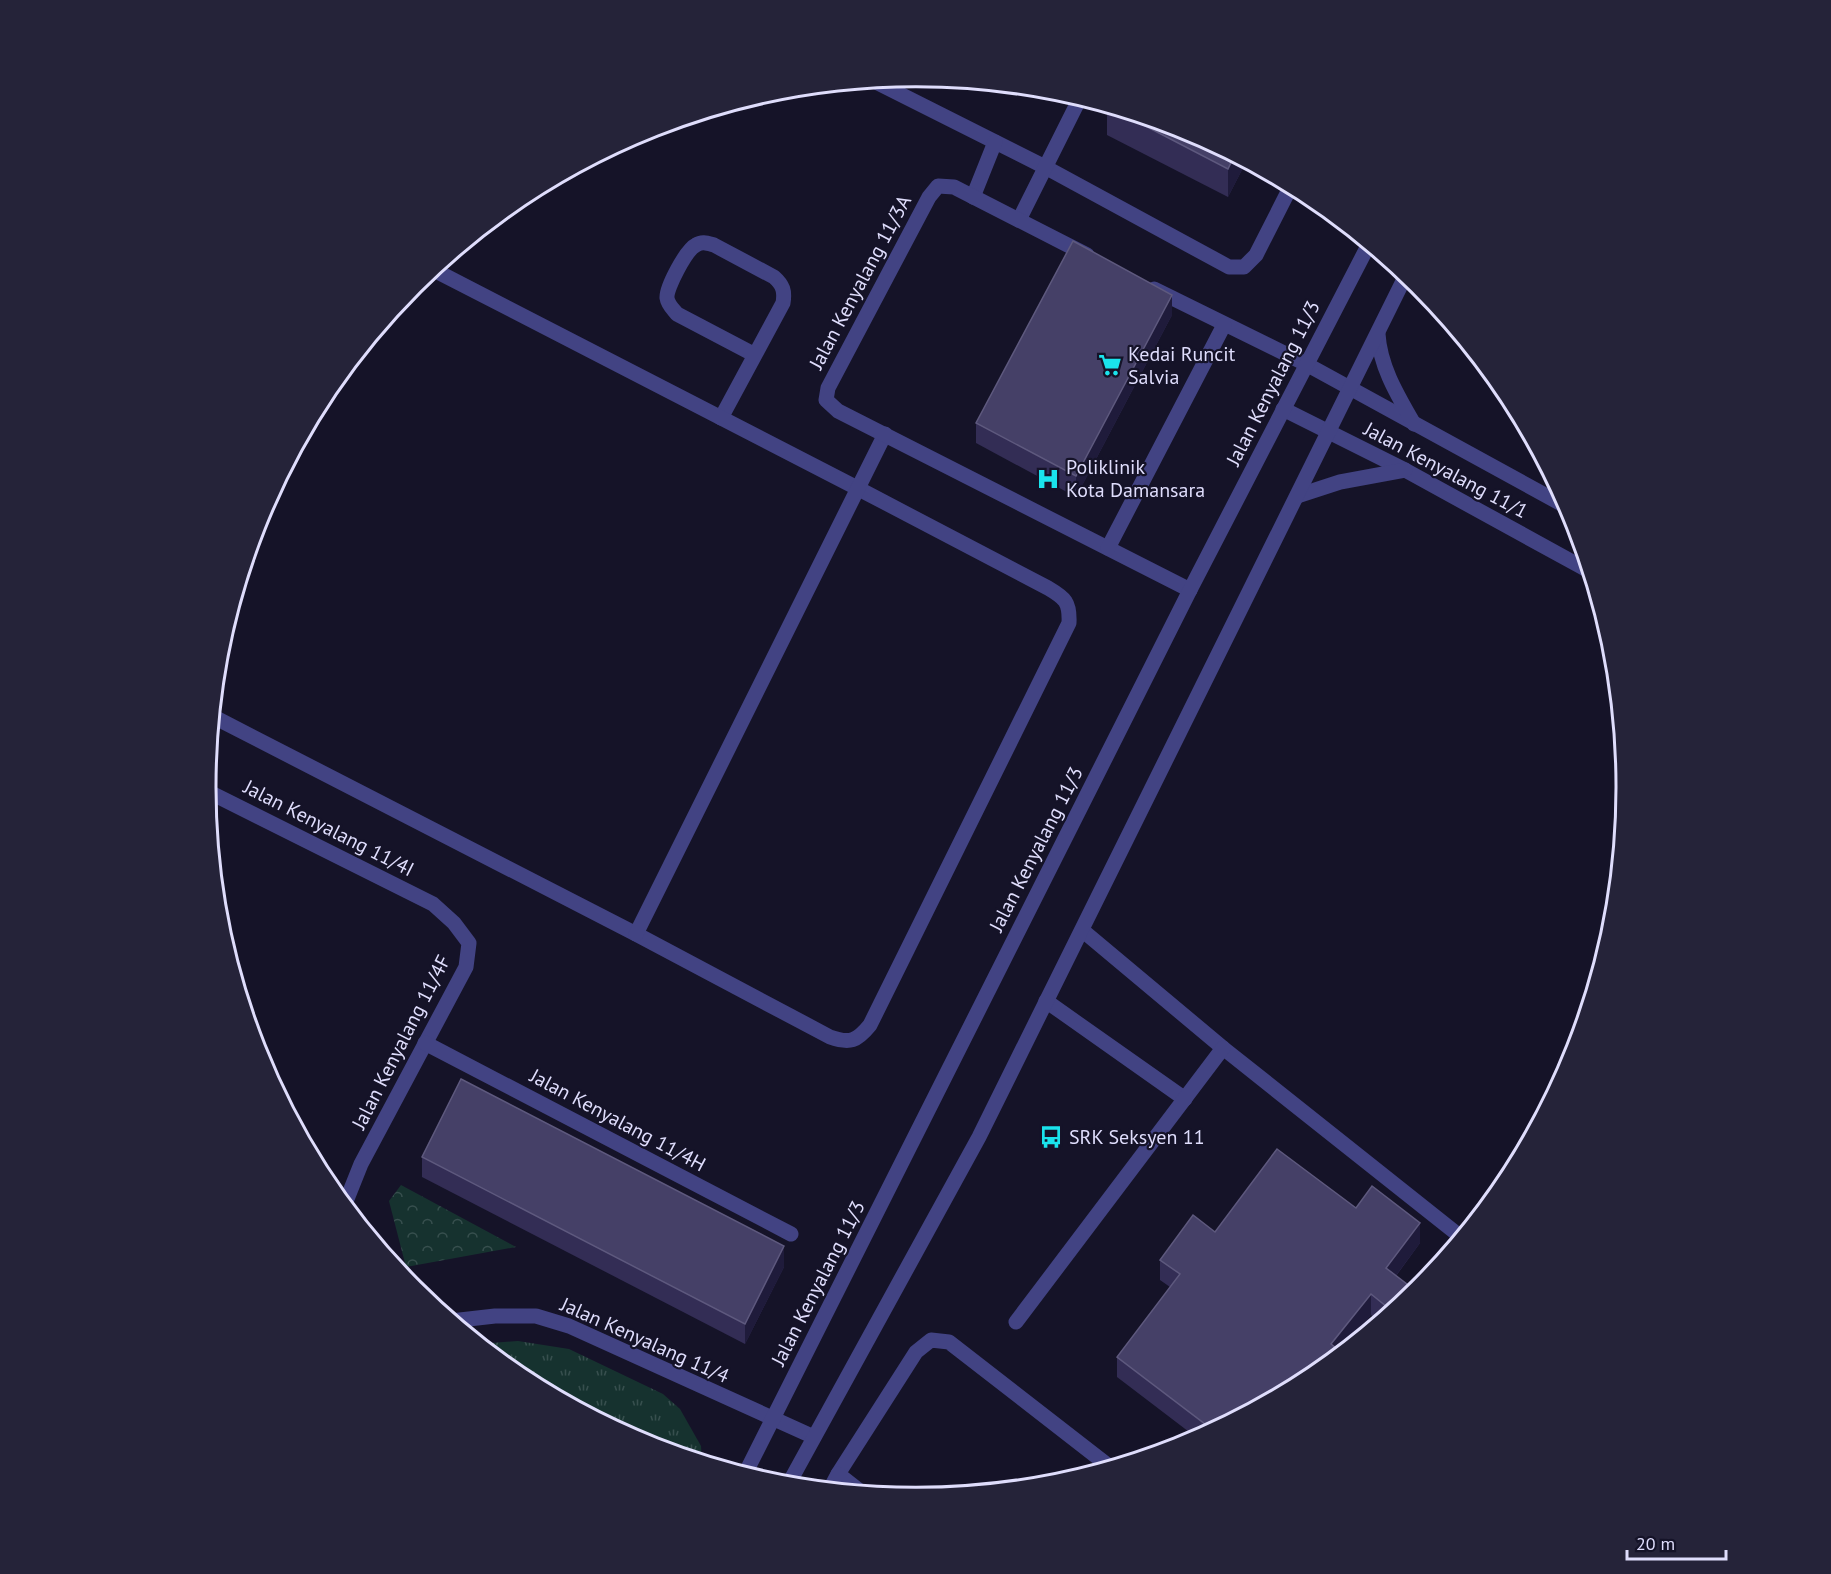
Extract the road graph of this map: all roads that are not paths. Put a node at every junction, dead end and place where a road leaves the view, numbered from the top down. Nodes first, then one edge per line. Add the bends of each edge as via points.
1 (887, 88) edge
2 (1076, 106) edge
3 (995, 142) junction
4 (1045, 167) junction
5 (1287, 194) edge
6 (973, 197) junction
7 (1019, 220) junction
8 (1365, 251) edge
9 (1101, 262) edge
10 (441, 273) edge
11 (1142, 283) edge
12 (1401, 284) edge
13 (1224, 325) junction
14 (1378, 331) junction
15 (755, 355) junction
16 (1306, 364) junction
17 (1350, 389) junction
18 (1283, 409) junction
19 (722, 418) junction
20 (1414, 424) junction
21 (1328, 432) junction
22 (885, 434) junction
23 (1406, 470) junction
24 (859, 489) junction
25 (1297, 496) junction
26 (1553, 500) edge
27 (1108, 548) junction
28 (1579, 566) edge
29 (1190, 590) junction
30 (219, 720) edge
31 (216, 796) edge
32 (433, 904) joint
33 (1082, 930) junction
34 (636, 934) junction
35 (1046, 1001) junction
36 (425, 1043) junction
37 (1223, 1048) junction
38 (1185, 1099) junction
39 (347, 1196) edge
40 (1455, 1232) edge
41 (791, 1234) dead end
42 (462, 1320) edge
43 (1016, 1322) dead end
44 (773, 1418) junction
45 (814, 1437) junction
46 (1103, 1461) edge
47 (749, 1467) edge
48 (838, 1474) junction
49 (793, 1476) edge
50 (834, 1482) edge
51 (851, 1484) edge

1 - 3 street
2 - 4 street
3 - 4 street
3 - 6 street
4 - 5 street via 1229,267 1244,267 1256,255
4 - 7 street
6 - 7 street, Jalan Kenyalang 11/3A
6 - 22 street, Jalan Kenyalang 11/3A via 954,187 938,186 929,197 828,388 826,400 838,411
7 - 9 street, Jalan Kenyalang 11/3A
8 - 16 street, Jalan Kenyalang 11/3
10 - 19 street
11 - 13 street
12 - 14 street
13 - 16 street
13 - 27 street
14 - 17 street
14 - 20 street via 1379,351
15 - 15 street via 783,303 782,284 714,244 694,245 669,287 670,307
15 - 19 street
16 - 17 street, Jalan Kenyalang 11/1
16 - 18 street, Jalan Kenyalang 11/3
17 - 20 street, Jalan Kenyalang 11/1
17 - 21 street
18 - 21 street, Jalan Kenyalang 11/1
18 - 29 street, Jalan Kenyalang 11/3
19 - 24 street
20 - 26 street, Jalan Kenyalang 11/1
21 - 23 street, Jalan Kenyalang 11/1
21 - 25 street
22 - 24 street
22 - 27 street, Jalan Kenyalang 11/3A
23 - 25 street via 1340,482
23 - 28 street, Jalan Kenyalang 11/1
24 - 34 street
24 - 34 street via 1053,591 1067,602 1070,613 1069,623 870,1024 852,1040 830,1037
25 - 33 street
27 - 29 street, Jalan Kenyalang 11/3A
29 - 44 street, Jalan Kenyalang 11/3
30 - 34 street
31 - 32 street, Jalan Kenyalang 11/4I
32 - 36 street, Jalan Kenyalang 11/4F via 469,944 466,967
33 - 35 street
33 - 37 street
35 - 38 street
35 - 45 street via 979,1137
36 - 39 street, Jalan Kenyalang 11/4F
36 - 41 street, Jalan Kenyalang 11/4H
37 - 38 street
37 - 40 street
38 - 43 street
42 - 44 street, Jalan Kenyalang 11/4 via 536,1316 569,1326
44 - 45 street, Jalan Kenyalang 11/4
44 - 47 street, Jalan Kenyalang 11/3
45 - 49 street
46 - 48 street via 949,1342 931,1340 916,1352
48 - 50 street
48 - 51 street

